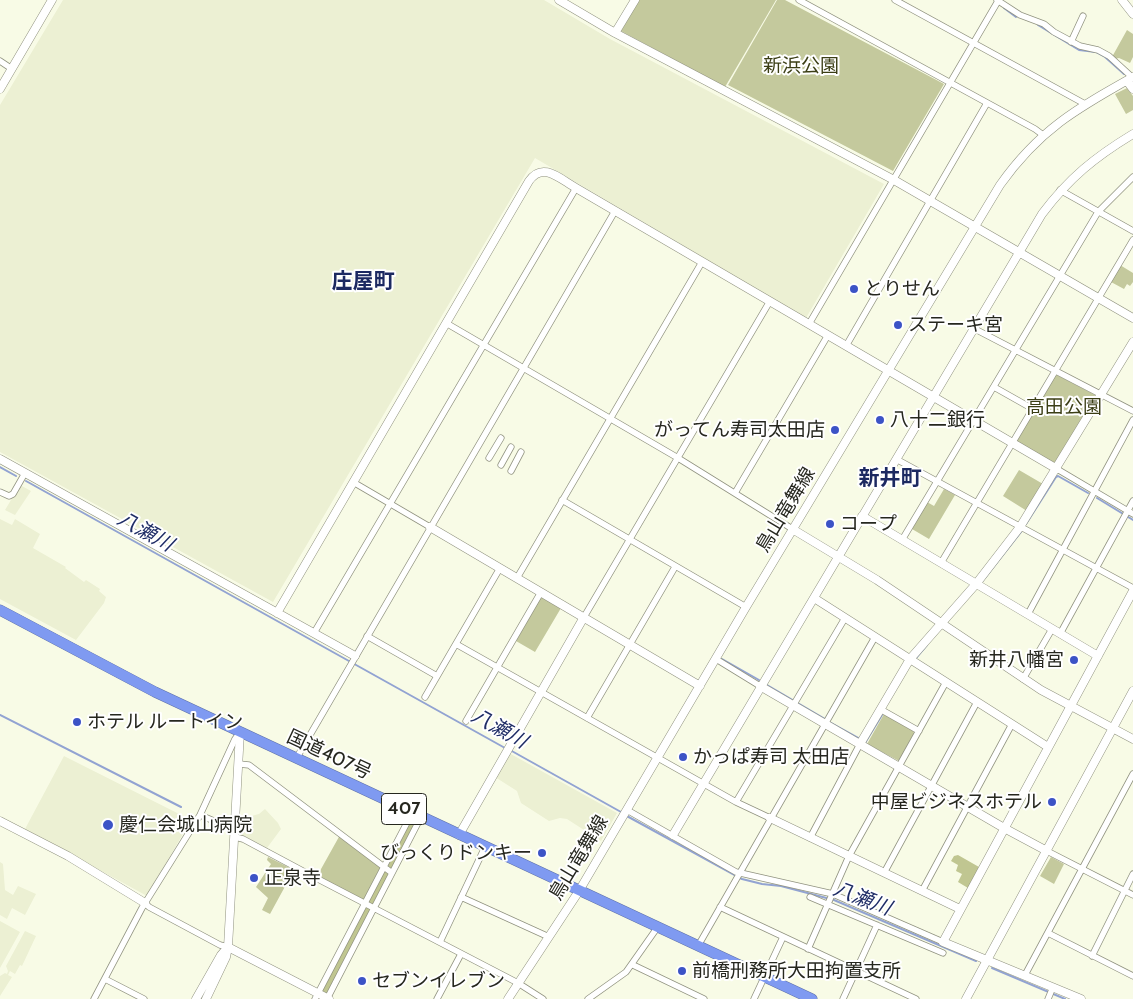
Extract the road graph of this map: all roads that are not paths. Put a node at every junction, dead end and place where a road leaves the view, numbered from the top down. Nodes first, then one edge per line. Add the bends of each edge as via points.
1 (52, 0) edge
2 (559, 0) edge
3 (634, 0) edge
4 (799, 0) edge
5 (895, 0) edge
6 (998, 0) edge
7 (1122, 0) edge
8 (1133, 14) edge
9 (1083, 16) dead end
10 (615, 33) junction
11 (1071, 42) junction
12 (974, 43) junction
13 (0, 62) edge
14 (12, 69) junction
15 (1131, 79) edge
16 (951, 83) junction
17 (0, 89) edge
18 (1133, 89) edge
19 (988, 103) junction
20 (1085, 104) junction
21 (1133, 134) edge
22 (1043, 135) junction
23 (1133, 177) edge
24 (894, 180) junction
25 (576, 188) junction
26 (1060, 190) junction
27 (930, 201) junction
28 (615, 211) junction
29 (1098, 212) junction
30 (975, 228) junction
31 (1133, 231) edge
32 (1133, 240) edge
33 (1018, 252) junction
34 (702, 262) junction
35 (1060, 276) junction
36 (1099, 298) junction
37 (770, 302) junction
38 (1133, 318) edge
39 (446, 323) junction
40 (809, 324) junction
41 (973, 328) junction
42 (828, 335) junction
43 (1133, 342) edge
44 (483, 344) junction
45 (846, 346) junction
46 (1015, 350) junction
47 (523, 368) junction
48 (888, 371) junction
49 (1055, 371) junction
50 (994, 387) junction
51 (1101, 396) junction
52 (933, 397) junction
53 (1033, 409) junction
54 (1133, 411) edge
55 (609, 419) junction
56 (1133, 420) edge
57 (973, 421) junction
58 (501, 438) dead end
59 (1012, 444) junction
60 (511, 447) dead end
61 (521, 452) dead end
62 (489, 458) dead end
63 (678, 458) junction
64 (0, 459) edge
65 (896, 459) junction
66 (501, 465) dead end
67 (1057, 469) junction
68 (511, 470) dead end
69 (25, 473) junction
70 (353, 482) junction
71 (937, 482) junction
72 (0, 492) edge
73 (1094, 492) junction
74 (736, 493) junction
75 (562, 500) junction
76 (1133, 501) edge
77 (977, 503) junction
78 (390, 504) junction
79 (1130, 512) edge
80 (862, 516) junction
81 (430, 527) junction
82 (1020, 527) junction
83 (794, 530) junction
84 (629, 540) junction
85 (902, 540) junction
86 (1063, 550) junction
87 (838, 556) junction
88 (941, 563) junction
89 (675, 567) junction
90 (500, 568) junction
91 (1096, 568) junction
92 (517, 578) junction
93 (976, 584) junction
94 (1133, 590) edge
95 (541, 592) junction
96 (814, 598) junction
97 (746, 607) junction
98 (0, 610) edge
99 (276, 613) junction
100 (1028, 614) junction
101 (584, 617) junction
102 (845, 618) junction
103 (941, 623) junction
104 (1052, 629) junction
105 (314, 633) junction
106 (1060, 634) junction
107 (367, 636) junction
108 (875, 637) junction
109 (456, 644) junction
110 (630, 644) junction
111 (1098, 656) junction
112 (716, 659) junction
113 (910, 659) junction
114 (353, 660) junction
115 (497, 667) junction
116 (437, 676) junction
117 (1023, 679) junction
118 (946, 682) junction
119 (700, 686) junction
120 (760, 686) junction
121 (1133, 691) edge
122 (541, 692) junction
123 (425, 697) dead end
124 (977, 702) junction
125 (1071, 705) junction
126 (793, 706) junction
127 (880, 709) junction
128 (587, 718) junction
129 (466, 721) dead end
130 (825, 723) junction
131 (1012, 724) junction
132 (1112, 728) junction
133 (919, 731) junction
134 (240, 732) junction
135 (1133, 739) edge
136 (860, 744) junction
137 (1048, 747) junction
138 (227, 756) junction
139 (658, 757) junction
140 (296, 759) junction
141 (239, 762) junction
142 (899, 767) junction
143 (1133, 774) edge
144 (704, 783) junction
145 (1130, 785) edge
146 (932, 786) junction
147 (736, 802) junction
148 (967, 807) junction
149 (625, 812) junction
150 (200, 815) junction
151 (417, 815) junction
152 (770, 818) junction
153 (0, 821) edge
154 (1004, 828) junction
155 (235, 834) junction
156 (459, 835) junction
157 (673, 835) junction
158 (810, 838) junction
159 (485, 847) junction
160 (1047, 850) junction
161 (849, 856) junction
162 (384, 867) junction
163 (1082, 869) junction
164 (392, 873) junction
165 (740, 873) junction
166 (884, 873) junction
167 (1133, 874) edge
168 (579, 891) junction
169 (922, 891) junction
170 (1125, 891) junction
171 (1133, 895) edge
172 (461, 896) junction
173 (810, 897) dead end
174 (830, 899) junction
175 (145, 903) junction
176 (366, 903) junction
177 (720, 907) junction
178 (373, 908) junction
179 (960, 909) junction
180 (877, 925) junction
181 (658, 928) junction
182 (1048, 933) junction
183 (549, 937) junction
184 (783, 937) junction
185 (440, 942) junction
186 (943, 942) junction
187 (698, 946) junction
188 (228, 947) junction
189 (808, 949) junction
190 (461, 954) junction
191 (943, 954) dead end
192 (1092, 956) junction
193 (988, 959) junction
194 (633, 965) junction
195 (857, 971) junction
196 (1025, 975) junction
197 (1133, 976) edge
198 (765, 977) junction
199 (105, 979) junction
200 (518, 983) junction
201 (1053, 988) junction
202 (316, 996) edge
203 (1048, 998) edge
204 (94, 999) edge
205 (142, 999) edge
206 (196, 999) edge
207 (206, 999) edge
208 (328, 999) edge
209 (437, 999) edge
210 (508, 999) edge
211 (543, 999) edge
212 (588, 999) edge
213 (704, 999) edge
214 (754, 999) edge
215 (812, 999) edge
216 (843, 999) edge
217 (916, 999) edge
218 (966, 999) edge
219 (1081, 999) edge

1 - 14 street
2 - 10 street
3 - 10 street
4 - 16 street
5 - 12 street
6 - 11 street
6 - 12 street
7 - 8 street
9 - 11 street
10 - 24 street
11 - 15 street via 1109,56
12 - 16 street
12 - 20 street
13 - 14 street
14 - 17 street
15 - 18 street
15 - 20 street, 鳥山竜舞線
16 - 19 street
16 - 24 street
19 - 22 street
19 - 27 street
20 - 22 street, 鳥山竜舞線
21 - 26 street via 1110,148
22 - 30 street, 鳥山竜舞線 via 1015,164
23 - 29 street
24 - 27 street
24 - 40 street
25 - 28 street
25 - 39 street via 548,172 533,174
25 - 44 street
26 - 29 street
26 - 33 street
27 - 30 street
27 - 45 street
28 - 34 street
28 - 47 street
29 - 31 street
29 - 35 street
30 - 33 street
30 - 48 street, 鳥山竜舞線
32 - 36 street
33 - 35 street
33 - 41 street
34 - 37 street
34 - 55 street
35 - 36 street
35 - 46 street
36 - 38 street
36 - 49 street
37 - 40 street
37 - 63 street
39 - 44 street
39 - 70 street
40 - 42 street
41 - 46 street
41 - 52 street
42 - 45 street
42 - 74 street
43 - 51 street
44 - 47 street
44 - 78 street
45 - 48 street
46 - 49 street
46 - 50 street
47 - 55 street
47 - 81 street
48 - 52 street
48 - 83 street, 鳥山竜舞線
49 - 51 street
49 - 53 street
50 - 53 street
50 - 57 street
51 - 54 street
51 - 67 street
52 - 57 street
52 - 65 street
53 - 59 street
55 - 63 street
55 - 75 street
56 - 73 street
57 - 59 street
57 - 71 street
58 - 62 street
59 - 67 street
59 - 77 street
60 - 66 street
61 - 68 street
63 - 74 street
63 - 84 street
64 - 69 street
65 - 71 street
65 - 80 street
67 - 73 street
67 - 82 street
69 - 72 street via 13,494 9,496
69 - 99 street
70 - 78 street
70 - 99 street
71 - 77 street
71 - 85 street
73 - 79 street
73 - 86 street
74 - 83 street
75 - 84 street
75 - 92 street
76 - 79 street
77 - 82 street
77 - 88 street
78 - 81 street
78 - 105 street
79 - 91 street
80 - 85 street
80 - 87 street
81 - 90 street
81 - 107 street
82 - 86 street
82 - 93 street
83 - 87 street
83 - 97 street, 鳥山竜舞線
84 - 89 street
84 - 101 street
85 - 88 street
86 - 91 street
86 - 100 street
87 - 96 street
87 - 103 street
88 - 93 street
89 - 97 street
89 - 110 street
90 - 92 street
90 - 109 street
91 - 94 street
91 - 106 street
92 - 95 street
93 - 100 street
93 - 103 street
94 - 111 street
95 - 101 street
95 - 115 street
96 - 102 street
96 - 120 street
97 - 112 street, 鳥山竜舞線
98 - 134 highway, 国道407号 / 407 via 155,692
99 - 105 street
100 - 104 street
101 - 110 street
101 - 122 street
102 - 108 street
102 - 126 street
103 - 113 street
103 - 117 street
104 - 106 street
104 - 117 street
105 - 114 street
106 - 111 street
107 - 114 street
107 - 116 street
108 - 113 street
108 - 130 street
109 - 115 street
109 - 116 street
110 - 119 street
110 - 128 street
111 - 125 street
112 - 119 street, 鳥山竜舞線
112 - 120 street
113 - 118 street
113 - 127 street
114 - 140 street
115 - 122 street
115 - 129 street
116 - 123 street
117 - 125 street
118 - 124 street
118 - 133 street
119 - 139 street, 鳥山竜舞線
120 - 126 street
120 - 144 street
121 - 132 street
122 - 128 street
122 - 156 street
124 - 131 street
124 - 146 street
125 - 132 street
125 - 137 street
126 - 130 street
126 - 147 street
127 - 133 street
127 - 136 street
128 - 139 street
130 - 136 street
130 - 152 street
131 - 137 street
131 - 148 street
132 - 135 street
132 - 160 street
133 - 142 street
134 - 138 street
134 - 140 highway, 国道407号 / 407
134 - 141 street
136 - 142 street
136 - 158 street
137 - 154 street
138 - 141 street via 234,756
138 - 150 street
139 - 144 street
139 - 149 street, 鳥山竜舞線
140 - 151 highway, 国道407号 / 407
141 - 155 street
141 - 162 street via 249,765
142 - 146 street
142 - 161 street
143 - 145 street
144 - 147 street
144 - 157 street
145 - 163 street
146 - 148 street
146 - 166 street
147 - 152 street
148 - 154 street
148 - 169 street
149 - 157 street
149 - 168 street, 鳥山竜舞線
150 - 155 street
150 - 175 street
151 - 156 highway, 国道407号 / 407
151 - 162 street
151 - 164 street
152 - 158 street
152 - 165 street
153 - 175 street via 68,856
154 - 160 street
154 - 179 street
155 - 176 street
155 - 188 street
156 - 159 highway, 国道407号 / 407
157 - 165 street
158 - 161 street
159 - 168 highway, 国道407号 / 407
159 - 172 street
160 - 163 street
160 - 193 street
161 - 166 street
161 - 174 street
162 - 164 street
162 - 176 street
163 - 170 street
163 - 182 street
164 - 178 street
165 - 174 street
165 - 177 street
166 - 169 street
167 - 170 street
168 - 181 highway, 国道407号 / 407
168 - 183 street, 鳥山竜舞線
169 - 179 street
170 - 171 street
170 - 192 street
172 - 183 street
172 - 185 street
173 - 174 street
174 - 180 street
174 - 186 street
174 - 189 street
175 - 188 street via 220,946
175 - 199 street
176 - 178 street
176 - 202 street
177 - 184 street
177 - 187 street
178 - 185 street
178 - 208 street
179 - 186 street
180 - 191 street
180 - 195 street
181 - 187 highway, 国道407号 / 407
181 - 194 street
182 - 192 street
182 - 196 street
183 - 200 street, 鳥山竜舞線
184 - 189 street
184 - 198 street
185 - 190 street
186 - 193 street
187 - 198 highway, 国道407号 / 407
188 - 202 street
188 - 206 street
188 - 207 street
189 - 195 street
190 - 200 street
190 - 209 street
192 - 197 street
193 - 196 street
193 - 218 street
194 - 212 street
194 - 213 street
195 - 216 street
195 - 217 street
196 - 201 street
198 - 214 street
198 - 215 highway, 国道407号 / 407
199 - 204 street
199 - 205 street
200 - 210 street, 鳥山竜舞線
200 - 211 street
201 - 203 street
201 - 219 street
202 - 208 street

